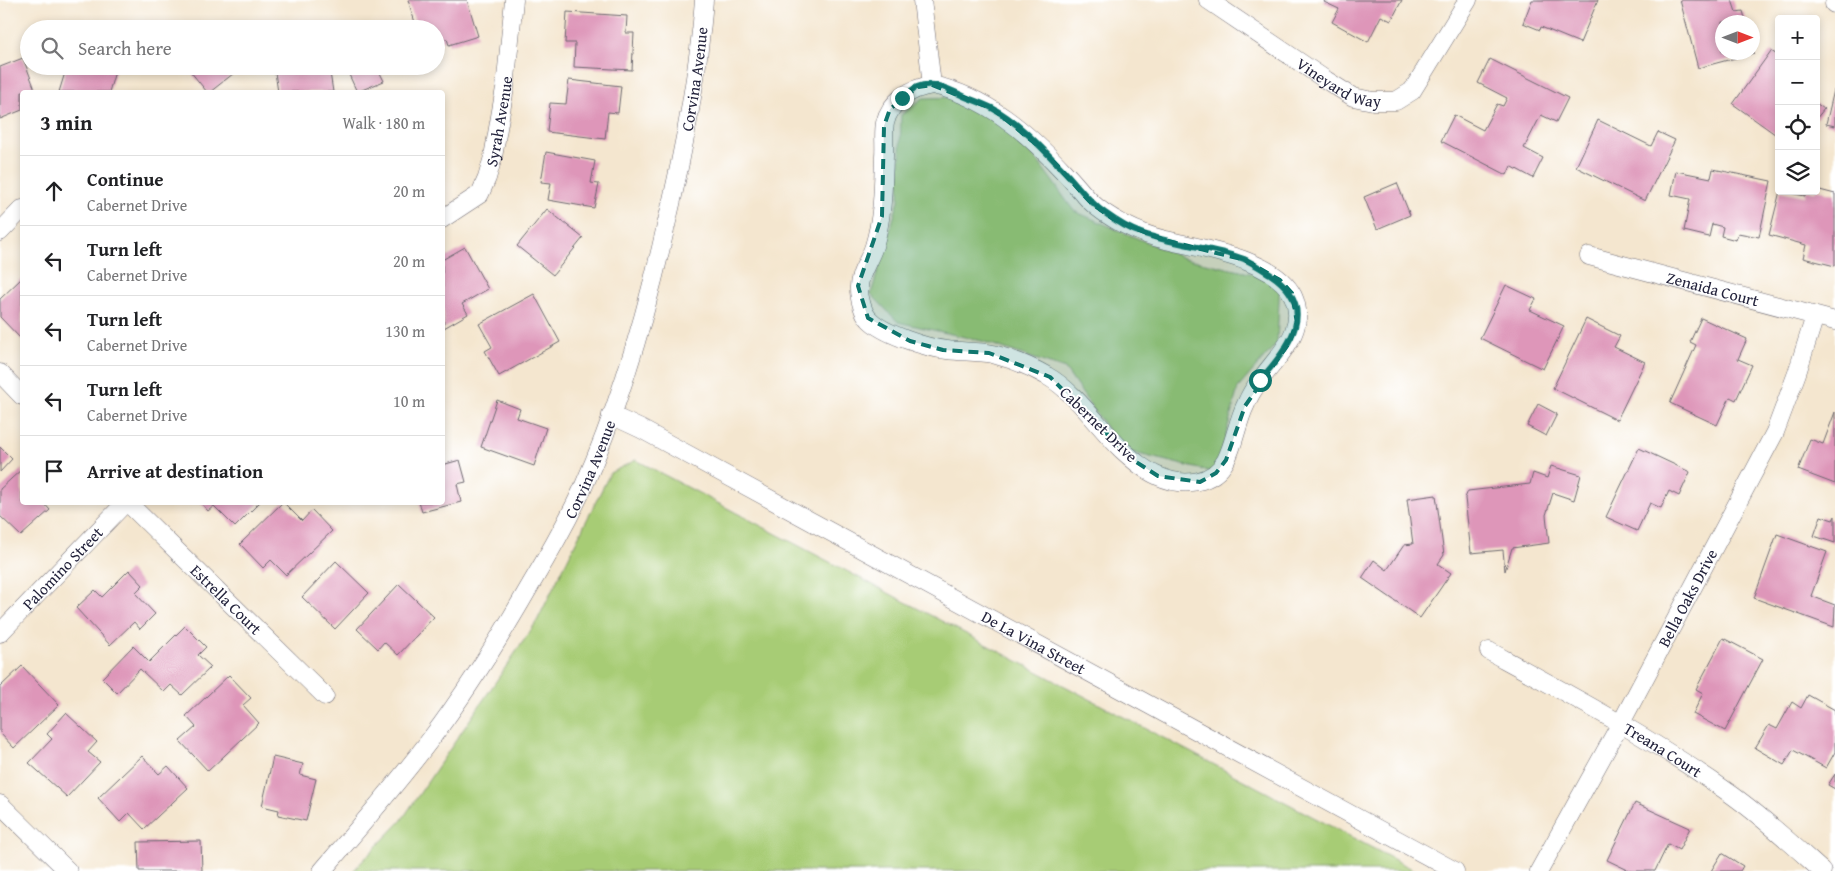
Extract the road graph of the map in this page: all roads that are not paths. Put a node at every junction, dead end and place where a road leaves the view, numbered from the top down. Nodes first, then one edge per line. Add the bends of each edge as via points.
1 (514, 0) edge
2 (704, 0) edge
3 (922, 0) edge
4 (1208, 0) edge
5 (1468, 0) edge
6 (932, 84) junction
7 (20, 211) edge
8 (445, 217) edge
9 (0, 232) edge
10 (1589, 256) dead end
11 (1815, 316) junction
12 (1835, 321) edge
13 (0, 373) edge
14 (20, 394) edge
15 (611, 414) junction
16 (123, 505) edge
17 (129, 505) edge
18 (0, 633) edge
19 (1489, 652) dead end
20 (325, 696) dead end
21 (1621, 723) junction
22 (0, 804) edge
23 (68, 871) edge
24 (322, 871) edge
25 (1455, 871) edge
26 (1539, 871) edge
27 (1822, 871) edge

1 - 8 street, Syrah Avenue via 505,88 487,178 480,194
2 - 15 street, Corvina Avenue via 678,175 641,327
3 - 6 street
4 - 5 street, Vineyard Way via 1353,97 1373,101 1396,100 1412,91
6 - 6 street, Cabernet Drive via 918,87 902,98 890,109 884,126 882,216 874,250 858,286 868,318 910,341 943,350 989,353 1018,361 1050,377 1133,460 1158,476 1200,482 1216,473 1226,460 1244,406 1289,342 1297,322 1297,306 1292,293 1280,280 1245,260 1156,238 1113,219 1091,203 1044,150 1018,127 993,109
7 - 9 street
10 - 11 street, Zenaida Court
11 - 12 street, Zenaida Court
11 - 21 street, Bella Oaks Drive via 1798,374 1775,432
13 - 14 street
15 - 24 street, Corvina Avenue via 582,490 552,549 476,674 432,738
15 - 25 street, De La Vina Street
16 - 18 street, Palomino Street
17 - 20 street, Estrella Court
19 - 21 street, Treana Court
21 - 26 street, Bella Oaks Drive
21 - 27 street, Treana Court via 1733,795
22 - 23 street

